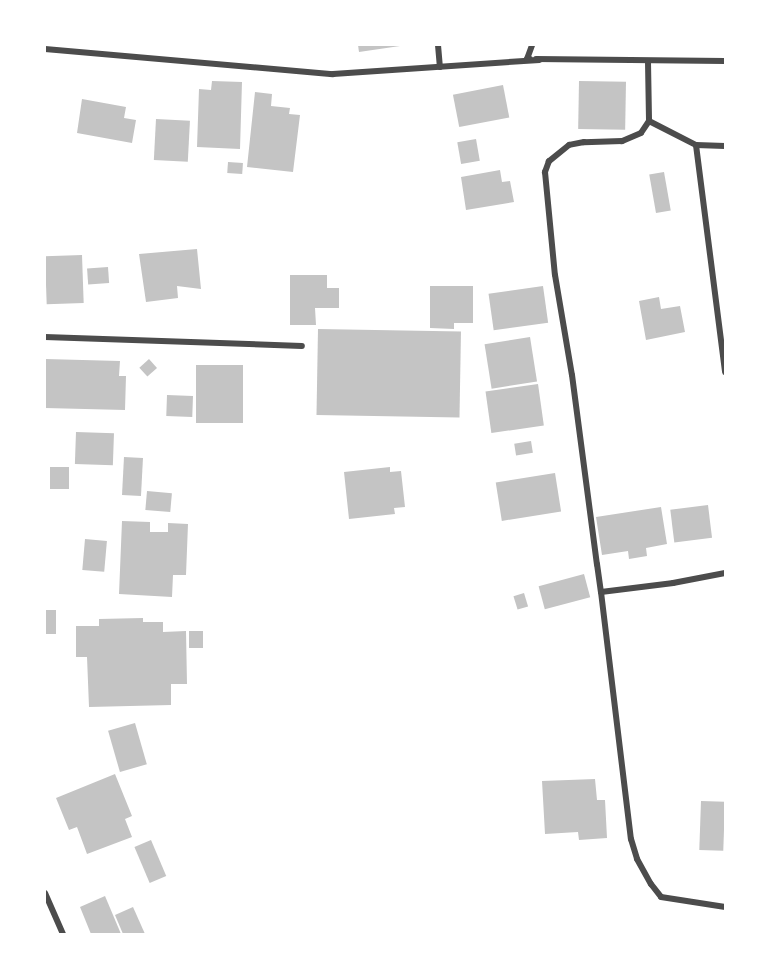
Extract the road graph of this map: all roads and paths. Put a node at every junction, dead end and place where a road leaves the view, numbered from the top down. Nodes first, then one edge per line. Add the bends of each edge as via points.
1 (438, 45) edge
2 (532, 45) edge
3 (45, 49) edge
4 (527, 59) junction
5 (725, 61) edge
6 (648, 62) junction
7 (440, 67) junction
8 (649, 121) junction
9 (696, 145) junction
10 (725, 146) edge
11 (45, 337) edge
12 (302, 346) dead end
13 (725, 372) edge
14 (725, 573) edge
15 (601, 592) junction
16 (45, 893) edge
17 (725, 907) edge
18 (63, 934) edge

1 - 7 street
2 - 4 street
3 - 7 street via 333,74
4 - 6 street
4 - 7 street via 540,60
5 - 6 street
6 - 8 street
8 - 9 street
8 - 15 street via 641,134 631,139 570,145 549,161 544,172
9 - 10 street
9 - 13 street
11 - 12 street
14 - 15 street
15 - 17 street via 631,839 637,859 661,897
16 - 18 street

